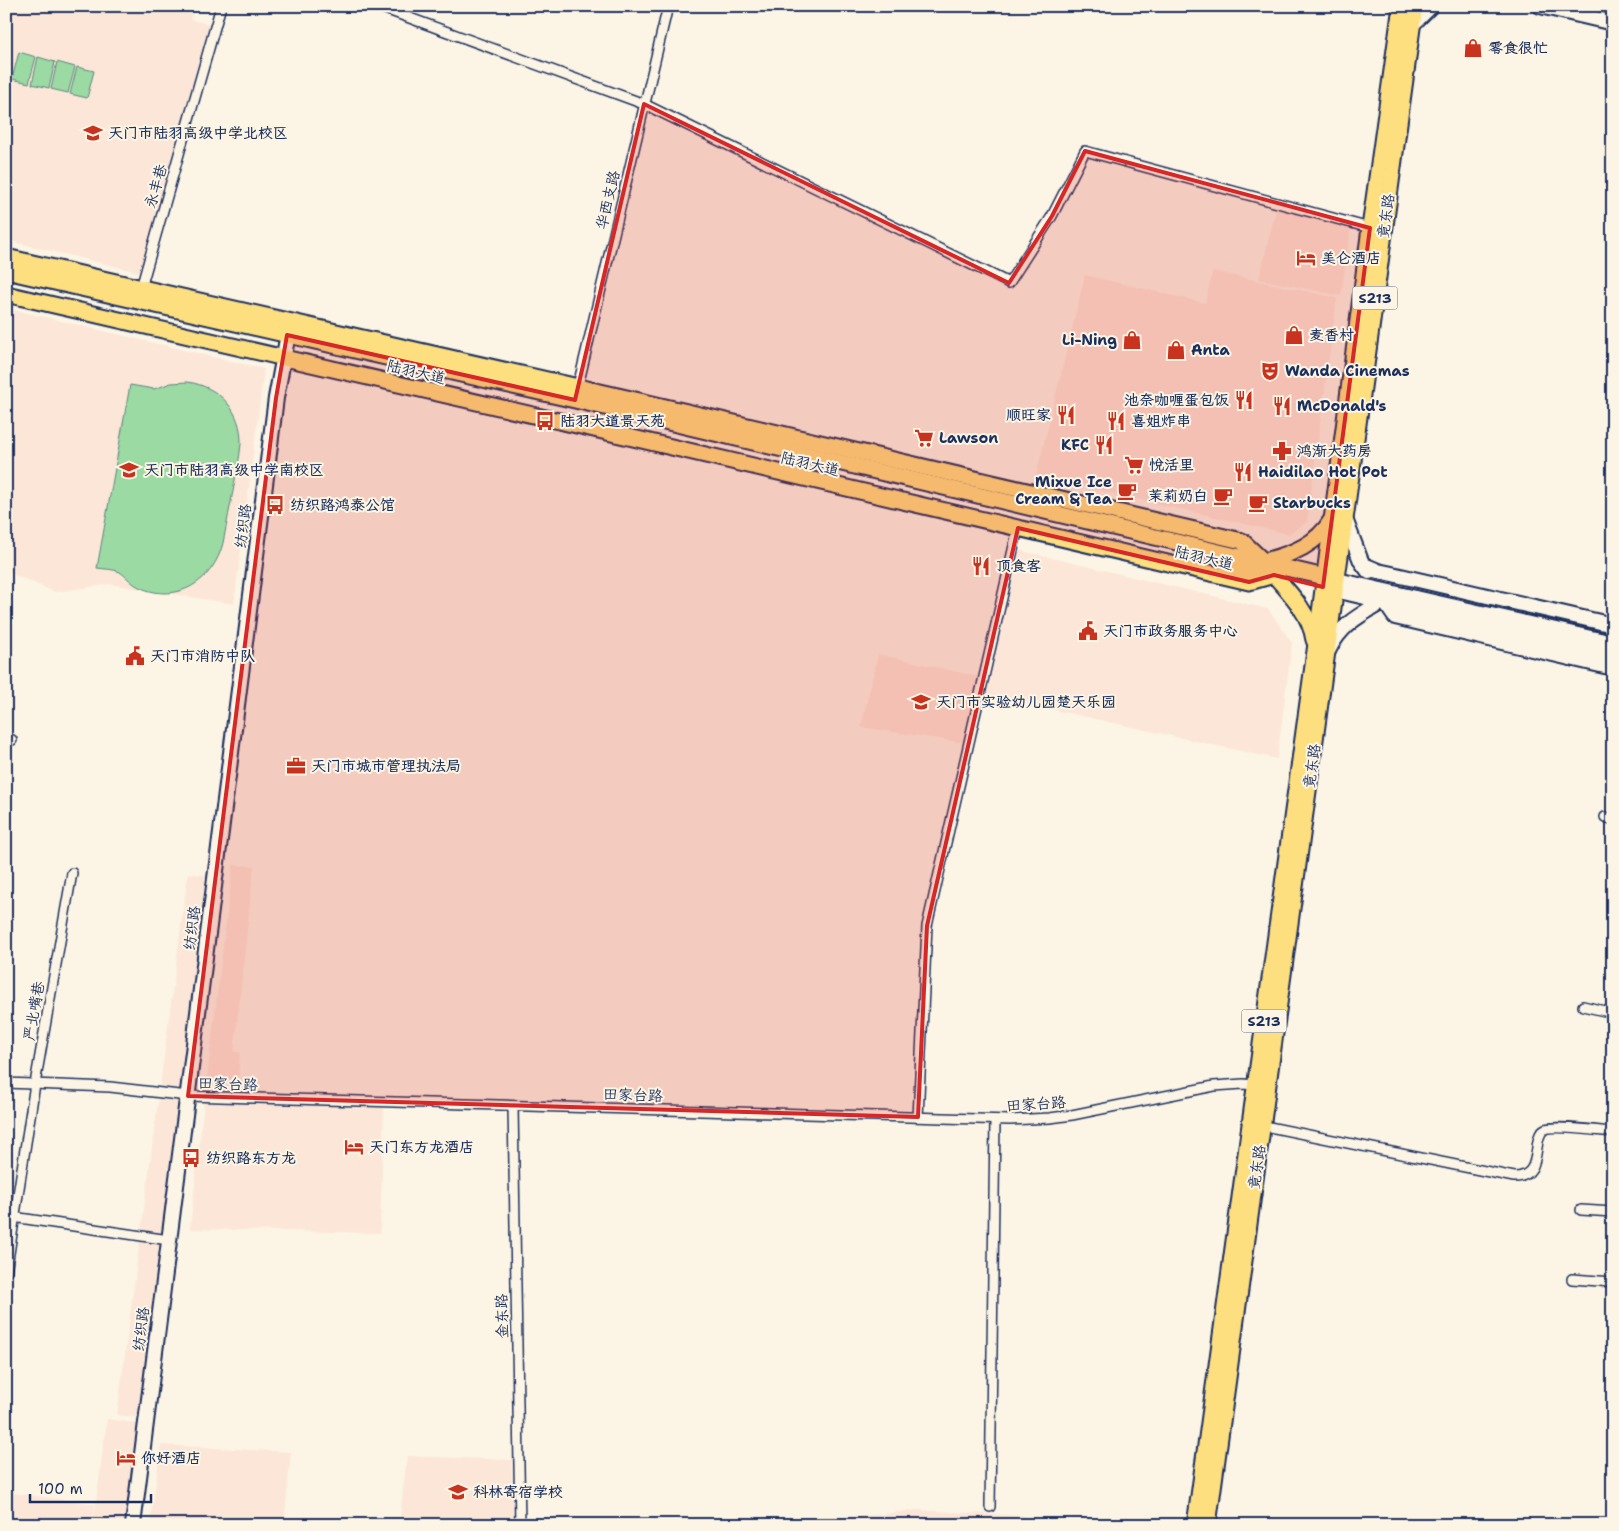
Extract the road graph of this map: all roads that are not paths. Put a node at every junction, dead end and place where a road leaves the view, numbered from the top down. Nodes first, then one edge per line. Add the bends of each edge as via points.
1 (222, 6) edge
2 (377, 6) edge
3 (668, 6) edge
4 (1392, 6) edge
5 (1401, 6) edge
6 (1415, 6) edge
7 (1431, 6) edge
8 (1540, 6) edge
9 (1613, 23) edge
10 (1405, 24) junction
11 (644, 104) junction
12 (1370, 228) junction
13 (6, 257) edge
14 (6, 271) edge
15 (6, 279) edge
16 (141, 288) junction
17 (6, 294) edge
18 (287, 339) junction
19 (576, 394) junction
20 (1339, 518) junction
21 (1018, 528) junction
22 (1263, 562) junction
23 (1364, 565) junction
24 (1274, 575) junction
25 (1330, 583) junction
26 (1385, 596) junction
27 (1613, 625) edge
28 (1613, 643) edge
29 (1321, 652) junction
30 (1613, 654) edge
31 (1613, 668) edge
32 (72, 873) dead end
33 (1583, 1006) dead end
34 (1613, 1013) edge
35 (6, 1083) edge
36 (35, 1084) junction
37 (1255, 1085) junction
38 (188, 1096) junction
39 (513, 1106) junction
40 (918, 1118) junction
41 (995, 1120) junction
42 (1256, 1124) junction
43 (1613, 1132) edge
44 (1581, 1210) dead end
45 (1613, 1212) edge
46 (10, 1216) edge
47 (169, 1240) junction
48 (6, 1273) edge
49 (1572, 1278) dead end
50 (1613, 1282) edge
51 (990, 1507) dead end
52 (133, 1525) edge
53 (520, 1525) edge
54 (1195, 1525) edge
55 (1208, 1525) edge

1 - 16 street, 永丰巷
2 - 11 street
3 - 11 street, 华西支路
4 - 10 street
5 - 10 main road, 竟东路 / S213
6 - 10 main road, 竟东路 / S213
7 - 10 street
8 - 9 street
10 - 12 main road, 竟东路 / S213
10 - 20 main road, 竟东路 / S213
11 - 12 street via 1009,283 1052,216 1085,151
11 - 19 street, 华西支路
12 - 20 main road, 竟东路 / S213
13 - 16 main road
14 - 18 main road, 陆羽大道
15 - 18 main road, 陆羽大道
16 - 18 main road
17 - 18 main road
18 - 19 main road
18 - 21 main road
18 - 24 main road, 陆羽大道
18 - 38 street, 纺织路 via 275,408
19 - 22 main road via 1242,541
20 - 22 main road via 1308,545
20 - 23 street
20 - 25 main road, 竟东路 / S213
21 - 24 main road via 1249,582
21 - 40 street via 927,926
22 - 25 main road, 陆羽大道
23 - 26 street
23 - 27 street
24 - 25 main road, 陆羽大道
24 - 29 main road via 1294,597
25 - 26 street, 陆羽大道
25 - 29 main road, 竟东路 / S213
26 - 28 street, 陆羽大道
26 - 29 street via 1346,624
26 - 30 street, 陆羽大道
26 - 31 street via 1395,617
29 - 37 main road, 竟东路 / S213
29 - 42 main road, 竟东路 / S213
32 - 36 street, 严北嘴巷
33 - 34 street
35 - 36 street, 田家台路
36 - 38 street, 田家台路 via 110,1087
36 - 46 street, 严北嘴巷
37 - 41 street, 田家台路 via 1214,1086 1057,1117
37 - 42 main road, 竟东路 / S213
38 - 39 street, 田家台路
38 - 47 street, 纺织路
39 - 40 street, 田家台路
39 - 53 street, 金东路
40 - 41 street, 田家台路
41 - 51 street
42 - 43 street via 1514,1177 1525,1174 1533,1166 1540,1134 1546,1129
42 - 54 main road, 竟东路 / S213
42 - 55 main road, 竟东路 / S213
44 - 45 street
46 - 47 street
46 - 48 street, 严北嘴巷
47 - 52 street, 纺织路
49 - 50 street

